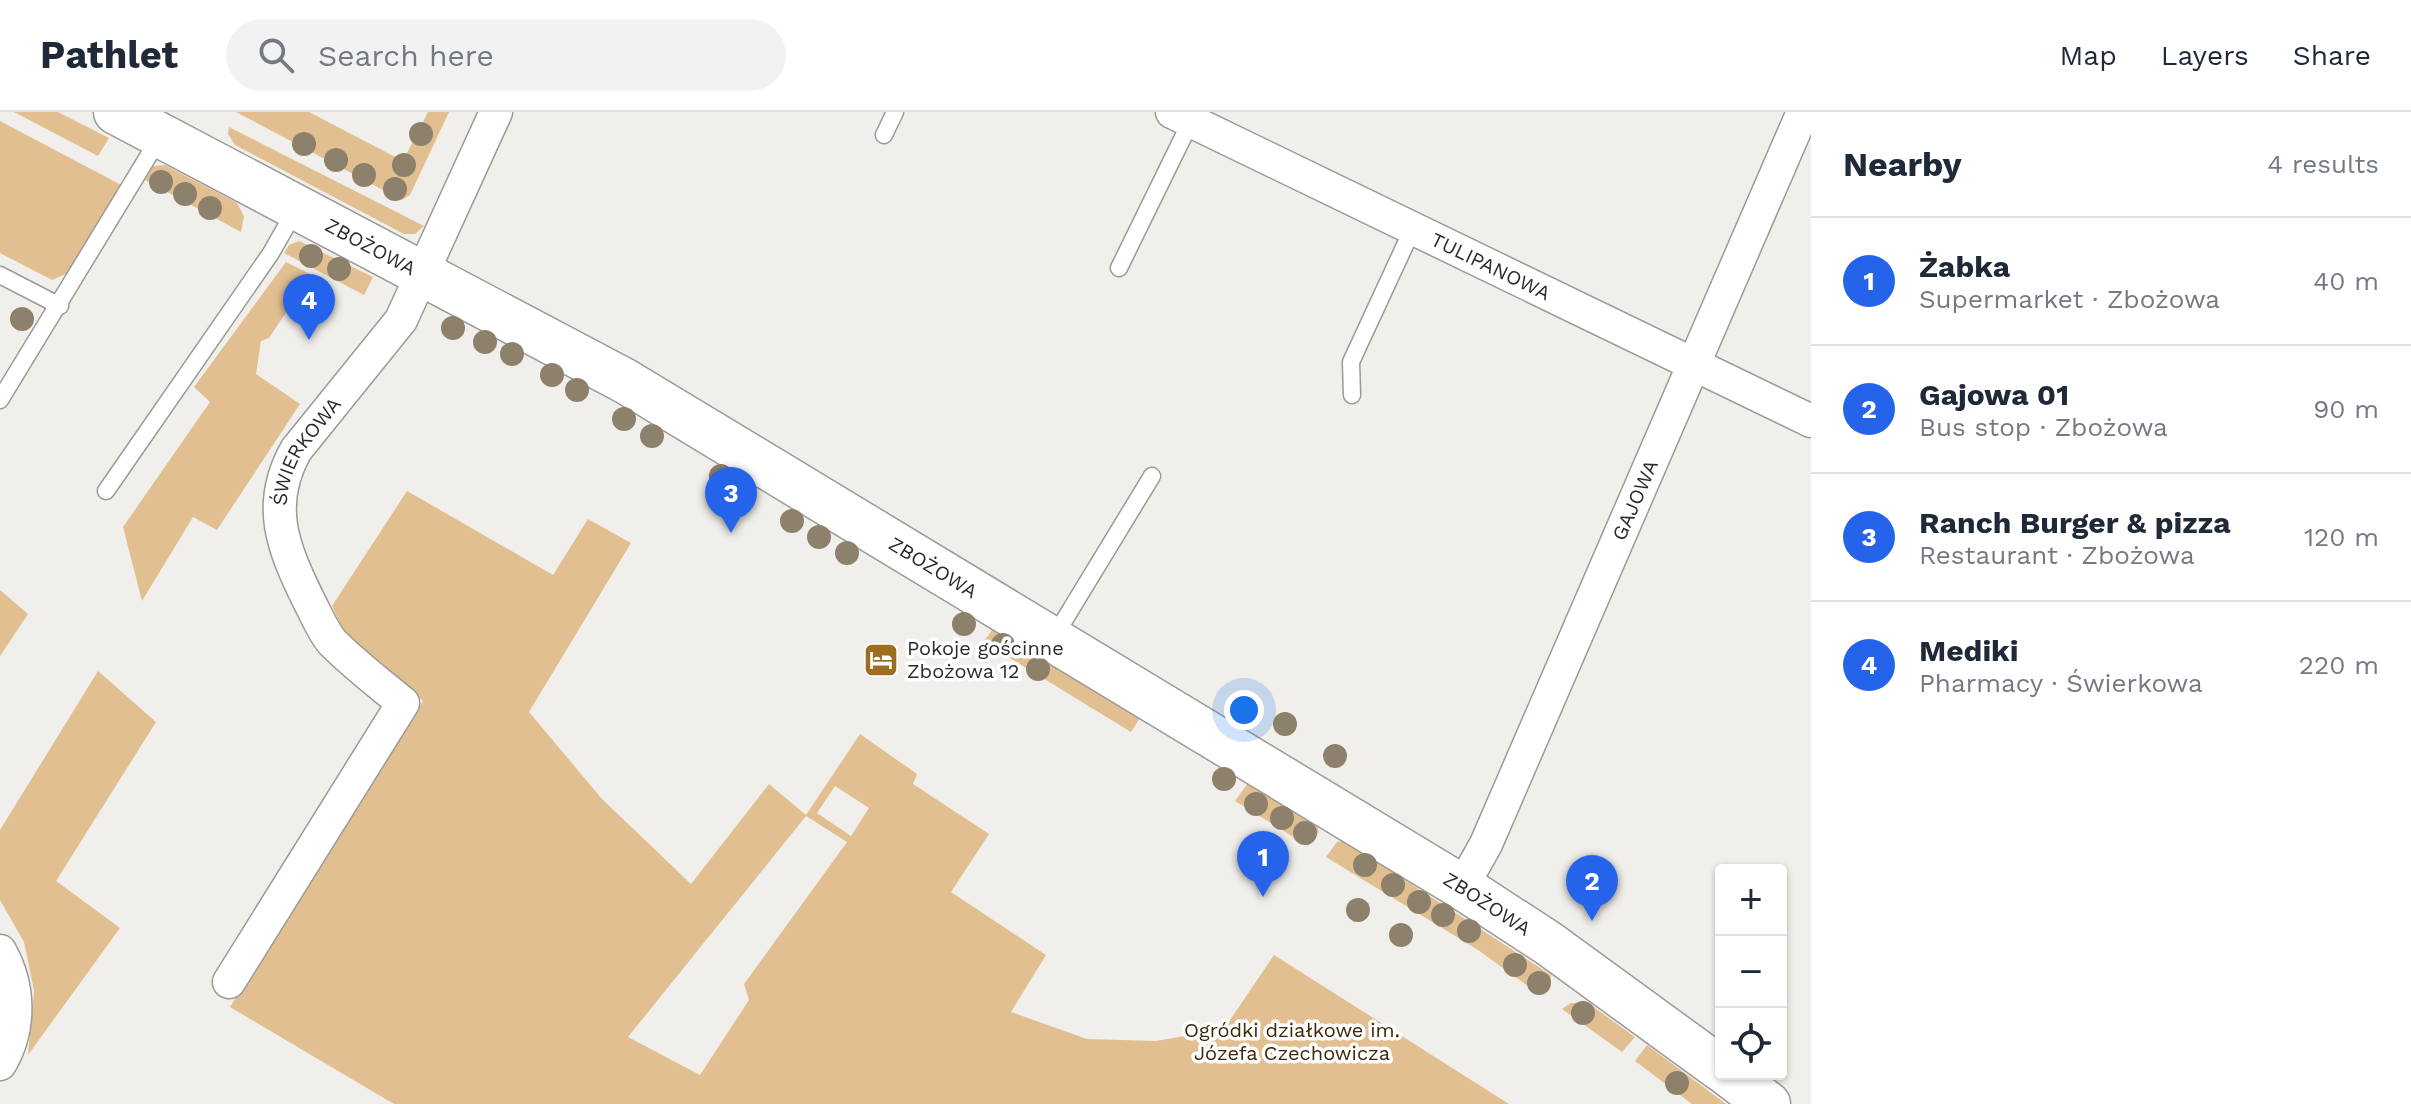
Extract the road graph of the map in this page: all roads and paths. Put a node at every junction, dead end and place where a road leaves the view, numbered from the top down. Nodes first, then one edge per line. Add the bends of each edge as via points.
1 (116, 112) edge
2 (496, 112) edge
3 (895, 112) edge
4 (1803, 112) edge
5 (1186, 115) edge
6 (884, 135) dead end
7 (161, 136) junction
8 (297, 208) junction
9 (1413, 228) junction
10 (1119, 268) dead end
11 (423, 273) junction
12 (0, 275) edge
13 (60, 306) junction
14 (1693, 364) junction
15 (1352, 395) dead end
16 (0, 400) edge
17 (1811, 421) edge
18 (1152, 476) dead end
19 (106, 491) dead end
20 (1054, 638) junction
21 (1462, 887) junction
22 (0, 951) edge
23 (229, 982) dead end
24 (0, 1064) edge
25 (1715, 1065) edge
26 (1736, 1080) edge
27 (1768, 1104) edge

1 - 7 street, ZBOŻOWA
2 - 11 street, ŚWIERKOWA
3 - 6 lane
4 - 14 street, GAJOWA
5 - 9 street, TULIPANOWA
5 - 10 lane
7 - 8 street, ZBOŻOWA
7 - 13 lane
8 - 11 street, ZBOŻOWA
8 - 19 lane
9 - 14 street, TULIPANOWA
9 - 15 lane via 1351,362
11 - 20 street, ZBOŻOWA via 625,381
11 - 23 street, ŚWIERKOWA via 401,320 296,450 279,493 289,561 331,641 403,703
12 - 13 lane
13 - 16 lane
14 - 17 street, TULIPANOWA
14 - 21 street, GAJOWA via 1486,844
18 - 20 lane
20 - 21 street, ZBOŻOWA
21 - 25 street, ZBOŻOWA
22 - 24 street via 10,969 17,1009 10,1047
26 - 27 street

